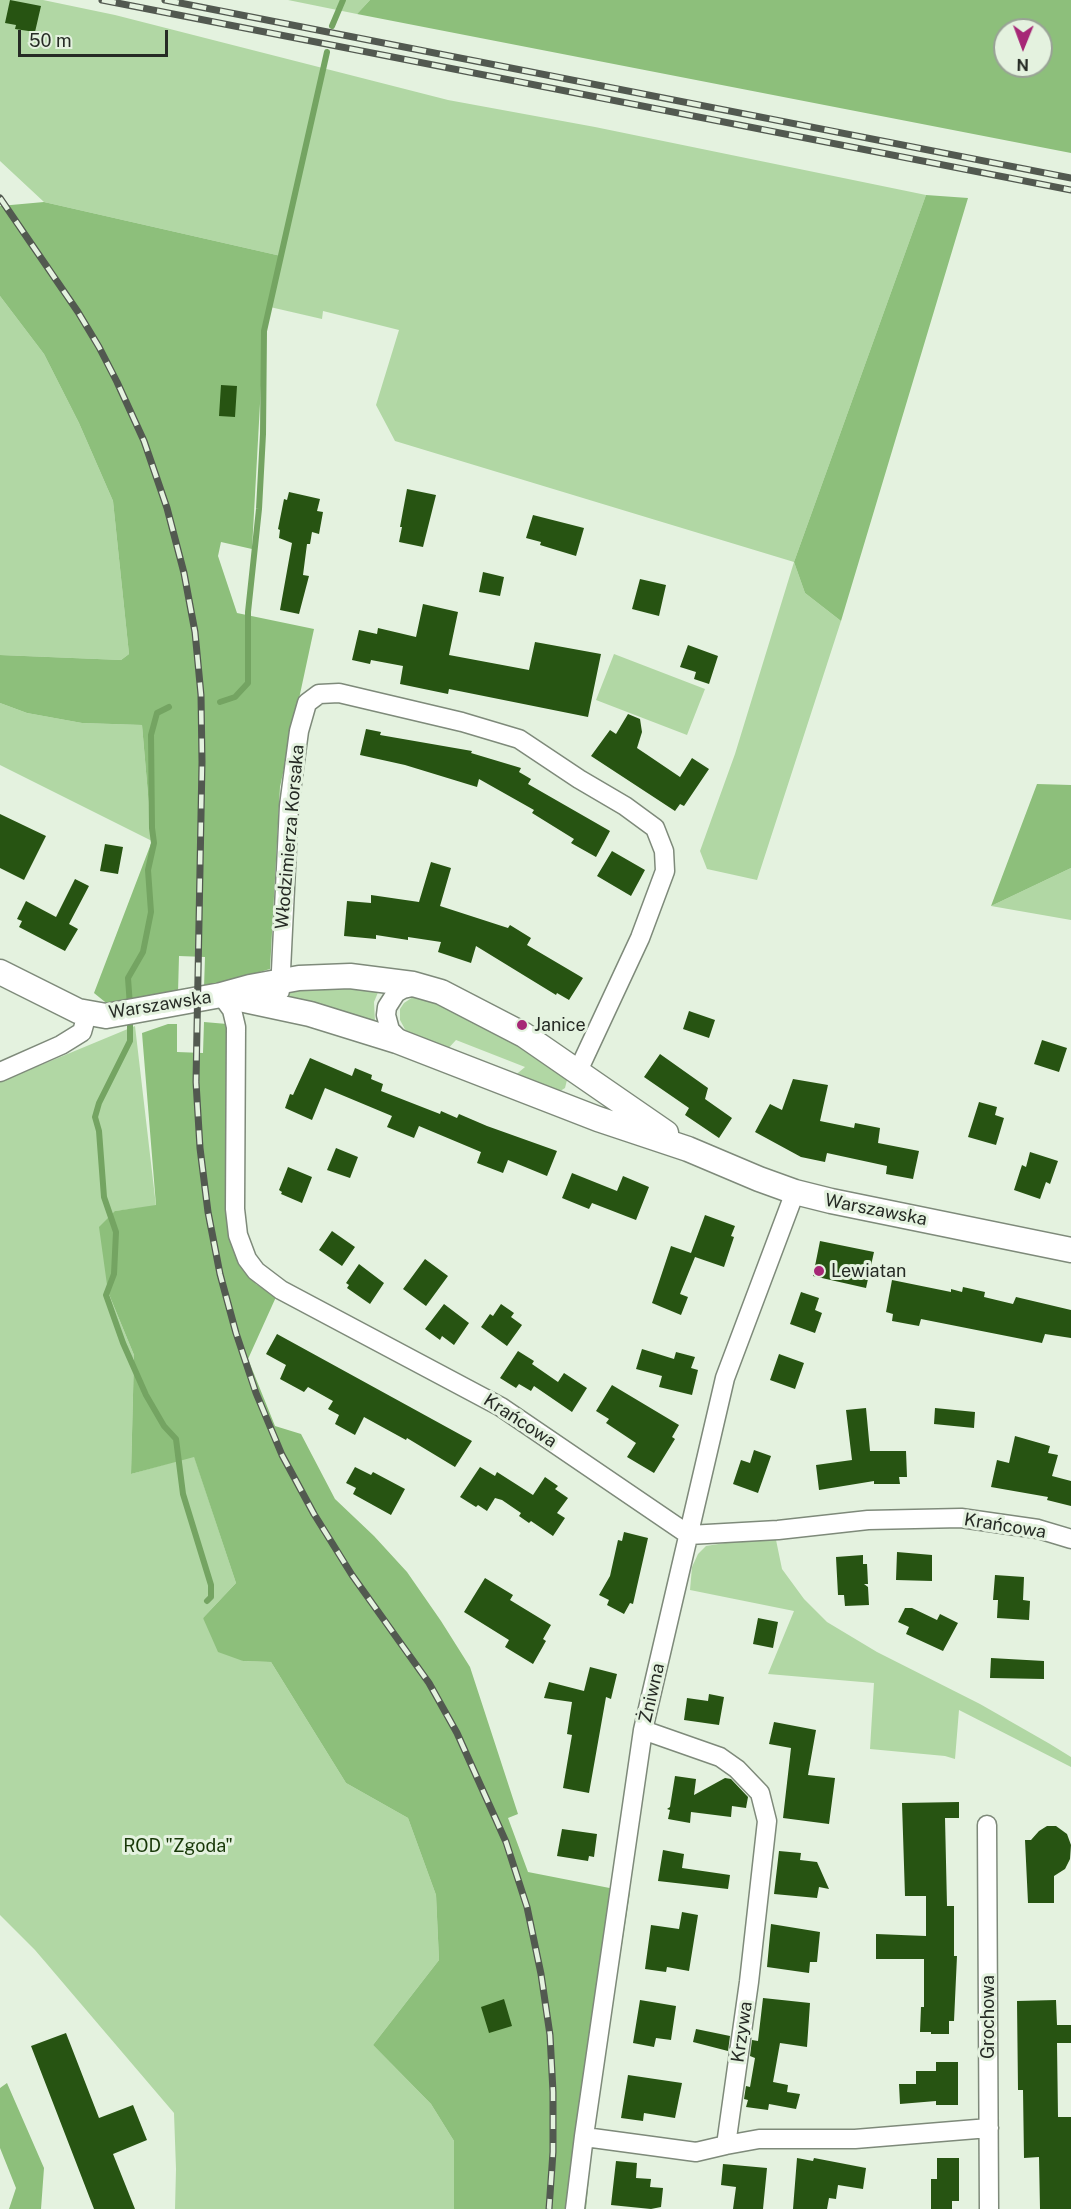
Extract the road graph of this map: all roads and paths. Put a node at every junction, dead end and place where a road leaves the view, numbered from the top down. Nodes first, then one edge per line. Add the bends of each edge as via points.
1 (0, 972) edge
2 (280, 980) junction
3 (427, 988) junction
4 (221, 995) junction
5 (279, 1006) junction
6 (87, 1014) junction
7 (408, 1045) junction
8 (578, 1071) junction
9 (0, 1072) edge
10 (688, 1149) junction
11 (795, 1192) junction
12 (1071, 1250) edge
13 (689, 1535) junction
14 (1071, 1539) edge
15 (643, 1730) junction
16 (987, 1825) dead end
17 (989, 2128) junction
18 (585, 2137) junction
19 (726, 2145) junction
20 (575, 2209) edge
21 (989, 2209) edge

1 - 6 street, Warszawska
2 - 3 street, Warszawska via 350,976
2 - 4 street, Warszawska
2 - 5 street, Włodzimierza Korsaka
2 - 8 street, Włodzimierza Korsaka via 289,807 307,703 319,694 339,693 519,739 655,828 664,851 665,872 640,938
3 - 7 street, Warszawska via 403,989 387,1007 390,1030
3 - 8 street, Warszawska via 524,1035
4 - 5 street, Warszawska
4 - 6 street, Warszawska via 126,1013
4 - 13 street, Krańcowa via 232,1010 236,1027 236,1222 241,1247 256,1271 281,1290 501,1407
5 - 7 street, Warszawska
6 - 9 street via 82,1032
7 - 10 street, Warszawska via 598,1119
8 - 10 street, Warszawska
10 - 11 street, Warszawska
11 - 12 street, Warszawska
11 - 13 street, Żniwna via 725,1378
13 - 14 street, Krańcowa via 868,1520 961,1518 1038,1528
13 - 15 street, Żniwna
15 - 18 street, Żniwna
15 - 19 street, Krzywa via 720,1757 737,1768 760,1793 767,1821
16 - 17 street, Grochowa
17 - 19 street via 855,2139 759,2139
17 - 21 street, Grochowa
18 - 19 street via 696,2152
18 - 20 street, Żniwna

